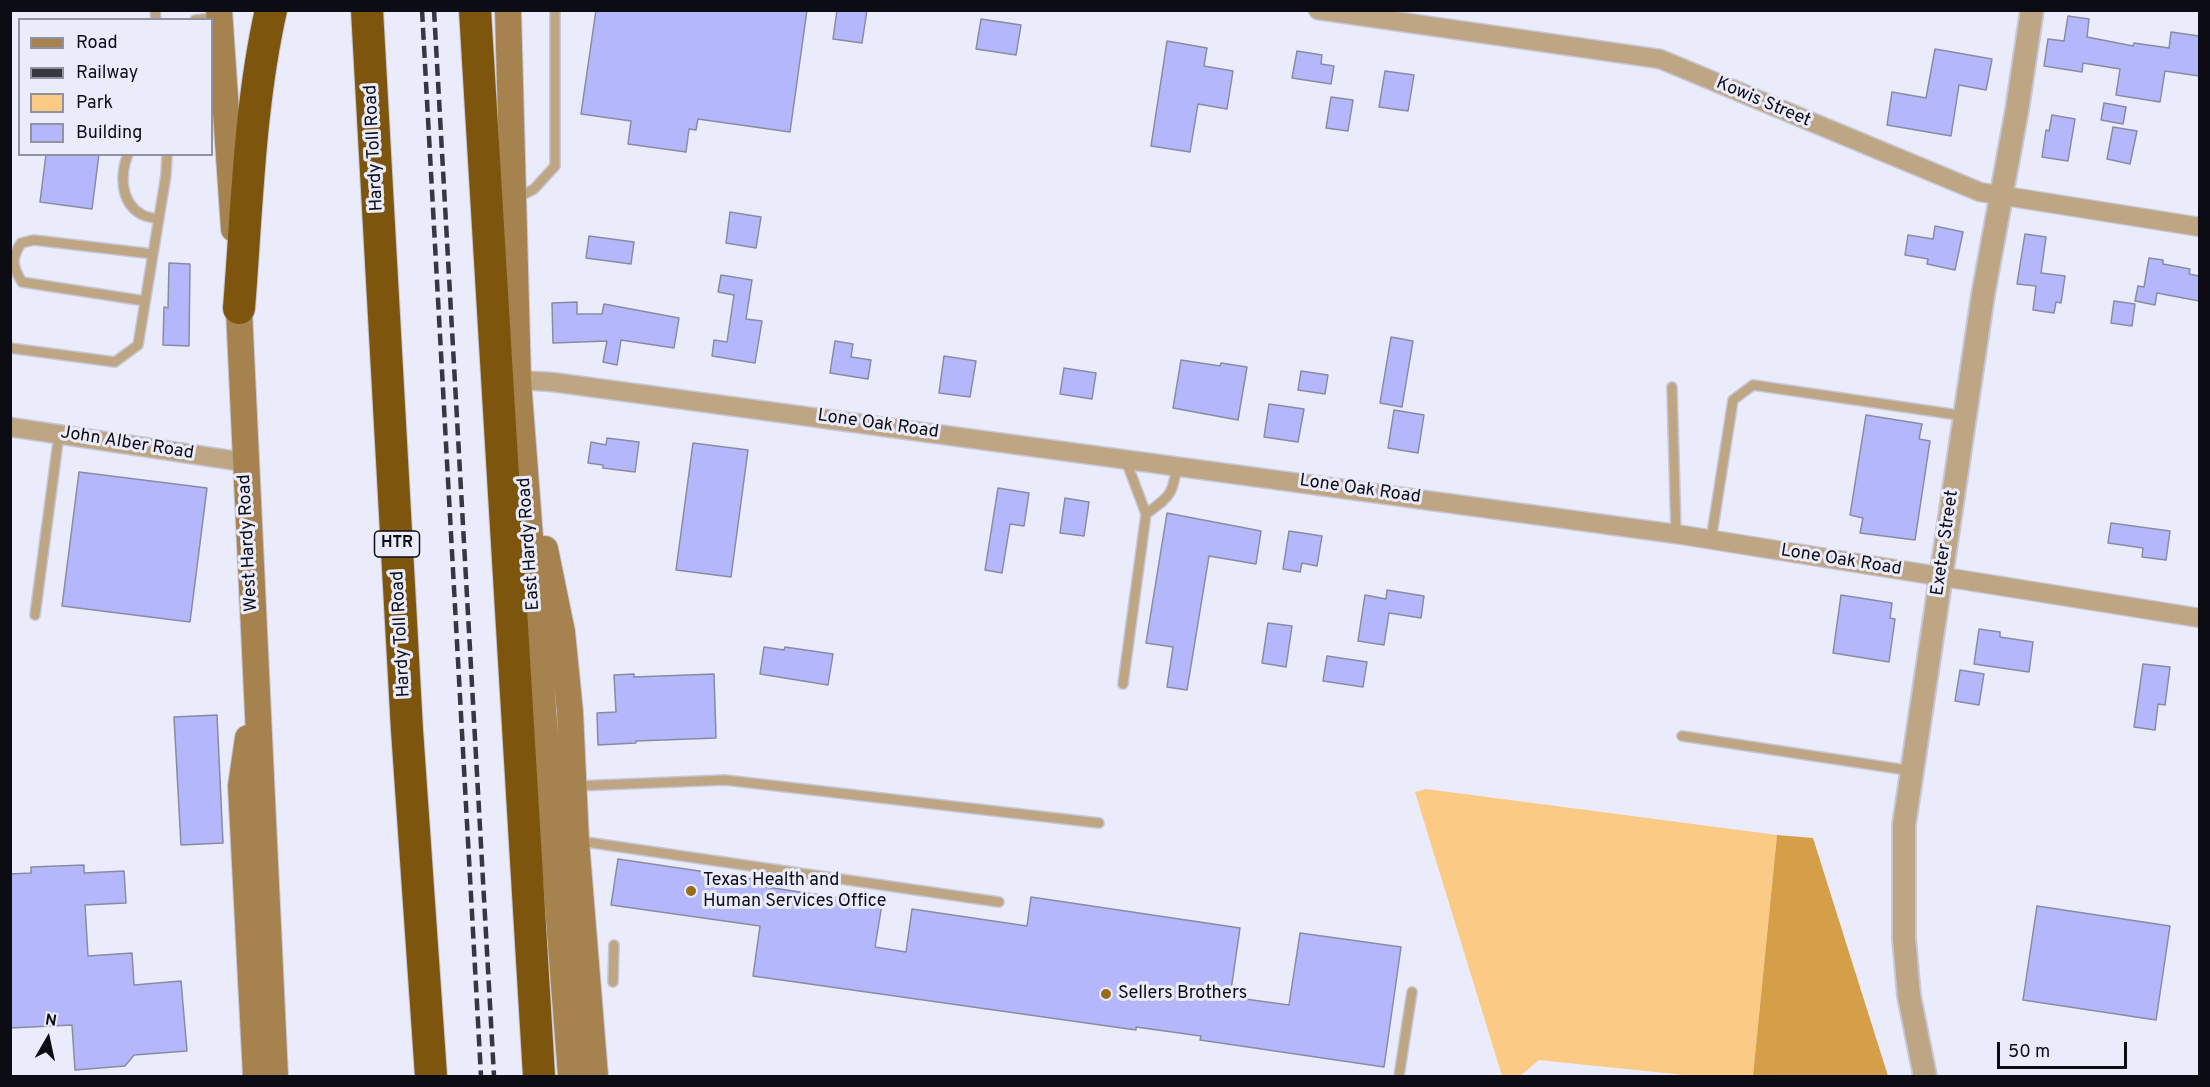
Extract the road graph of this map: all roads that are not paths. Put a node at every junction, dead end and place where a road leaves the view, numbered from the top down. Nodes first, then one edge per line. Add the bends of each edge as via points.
1 (271, 10) edge
2 (367, 10) edge
3 (475, 10) edge
4 (508, 10) edge
5 (555, 10) edge
6 (1318, 10) edge
7 (2032, 10) edge
8 (213, 36) edge
9 (127, 156) edge
10 (167, 156) edge
11 (2000, 195) junction
12 (513, 200) junction
13 (159, 219) junction
14 (2199, 226) edge
15 (153, 254) junction
16 (145, 301) junction
17 (239, 308) junction
18 (10, 348) edge
19 (518, 380) junction
20 (1672, 387) dead end
21 (1965, 416) junction
22 (10, 428) edge
23 (59, 434) junction
24 (1125, 458) junction
25 (244, 462) junction
26 (1177, 465) junction
27 (1146, 514) junction
28 (1676, 534) junction
29 (1711, 540) junction
30 (1941, 577) junction
31 (35, 615) dead end
32 (2199, 618) edge
33 (257, 672) junction
34 (1123, 684) dead end
35 (1682, 736) dead end
36 (1913, 771) junction
37 (573, 786) junction
38 (1099, 823) dead end
39 (576, 841) junction
40 (999, 902) dead end
41 (614, 945) dead end
42 (613, 982) dead end
43 (1412, 992) dead end
44 (256, 1077) edge
45 (275, 1077) edge
46 (431, 1077) edge
47 (539, 1077) edge
48 (571, 1077) edge
49 (595, 1077) edge
50 (1399, 1077) edge
51 (1925, 1077) edge

1 - 17 highway via 260,57
2 - 46 highway, Hardy Toll Road / HTR via 407,730
3 - 47 highway
4 - 12 main road, East Hardy Road
5 - 12 lane via 555,166 534,189
6 - 11 street, Kowis Street via 1660,59 1969,188
7 - 11 street, Exeter Street
8 - 17 main road, West Hardy Road
9 - 13 lane via 123,183 128,202 141,215
10 - 13 lane
11 - 14 street, Kowis Street
11 - 21 street, Exeter Street
12 - 19 main road, East Hardy Road
13 - 15 lane
15 - 16 lane
15 - 16 lane via 34,240 21,243 13,256 15,271 22,282
16 - 18 lane via 138,345 116,362
17 - 25 main road, West Hardy Road
19 - 24 street, Lone Oak Road
19 - 37 main road via 562,633
19 - 48 main road, East Hardy Road
20 - 28 lane
21 - 29 lane via 1753,385 1733,400
21 - 30 street, Exeter Street
22 - 23 street, John Alber Road
23 - 25 street, John Alber Road
23 - 31 lane
24 - 26 street, Lone Oak Road
24 - 27 lane
25 - 33 main road, West Hardy Road
26 - 27 lane via 1174,489
26 - 28 street, Lone Oak Road
27 - 34 lane
28 - 29 street, Lone Oak Road
29 - 30 street, Lone Oak Road
30 - 32 street, Lone Oak Road
30 - 36 street, Exeter Street
33 - 44 main road via 241,786
33 - 45 main road, West Hardy Road
35 - 36 lane
36 - 51 street, Exeter Street via 1904,825 1904,938 1909,996
37 - 38 lane via 725,780
37 - 39 main road
39 - 40 lane
39 - 49 main road
41 - 42 lane
43 - 50 lane

